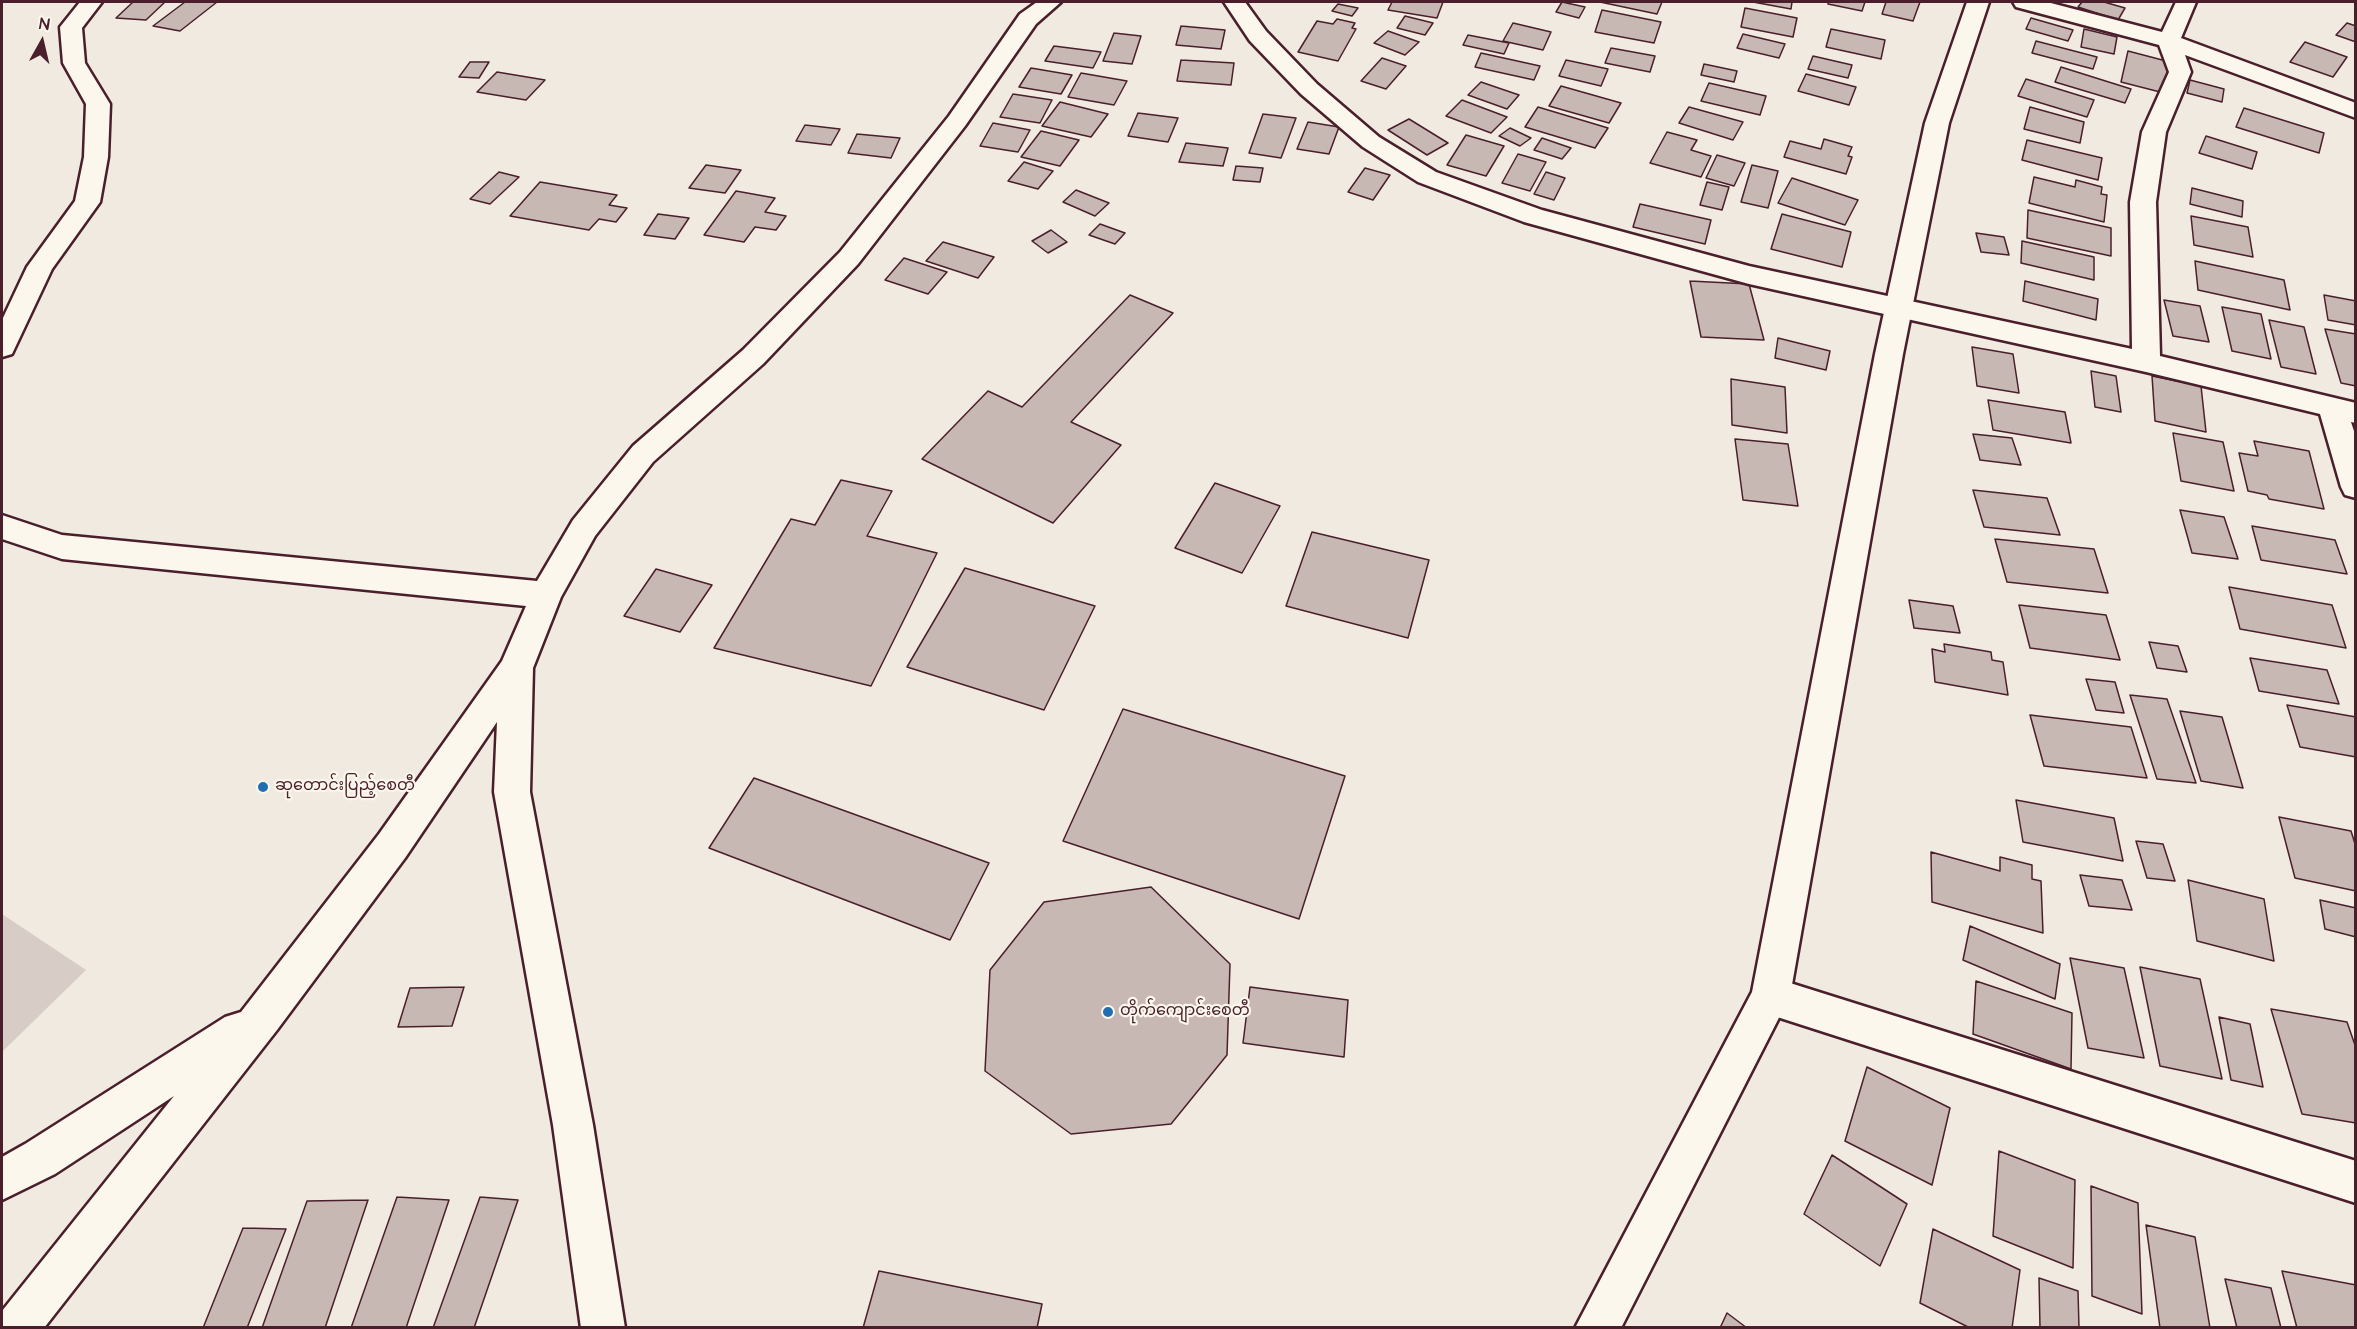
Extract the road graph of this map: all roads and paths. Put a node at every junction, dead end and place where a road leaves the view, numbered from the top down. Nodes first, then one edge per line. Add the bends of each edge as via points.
1 (91, 2) edge
2 (1050, 2) edge
3 (1235, 2) edge
4 (1978, 2) edge
5 (2024, 2) edge
6 (2186, 2) edge
7 (2169, 41) junction
8 (2355, 111) edge
9 (1899, 307) junction
10 (2, 348) edge
11 (2146, 362) junction
12 (2344, 410) edge
13 (2355, 487) edge
14 (2, 527) edge
15 (546, 595) junction
16 (516, 668) junction
17 (1771, 996) junction
18 (263, 1016) junction
19 (2, 1179) edge
20 (2355, 1182) edge
21 (16, 1328) edge
22 (603, 1328) edge
23 (1597, 1328) edge

1 - 10 street via 71,27 75,63 98,104 96,157 87,202 40,267
2 - 15 street via 1028,20 957,121 849,258 753,357 643,454 584,528
3 - 9 street via 1258,36 1309,89 1371,142 1427,177 1533,216 1601,235 1749,275
4 - 9 street via 1937,123
5 - 7 street
6 - 7 street
7 - 8 street
7 - 11 street via 2180,72 2154,132 2143,202
9 - 11 street
9 - 17 street
11 - 12 street
12 - 13 street
14 - 15 street via 62,547
15 - 16 street
16 - 18 street via 392,846
16 - 22 street via 512,792 573,1125
17 - 20 street
17 - 23 street
18 - 19 street via 40,1159
18 - 21 street

